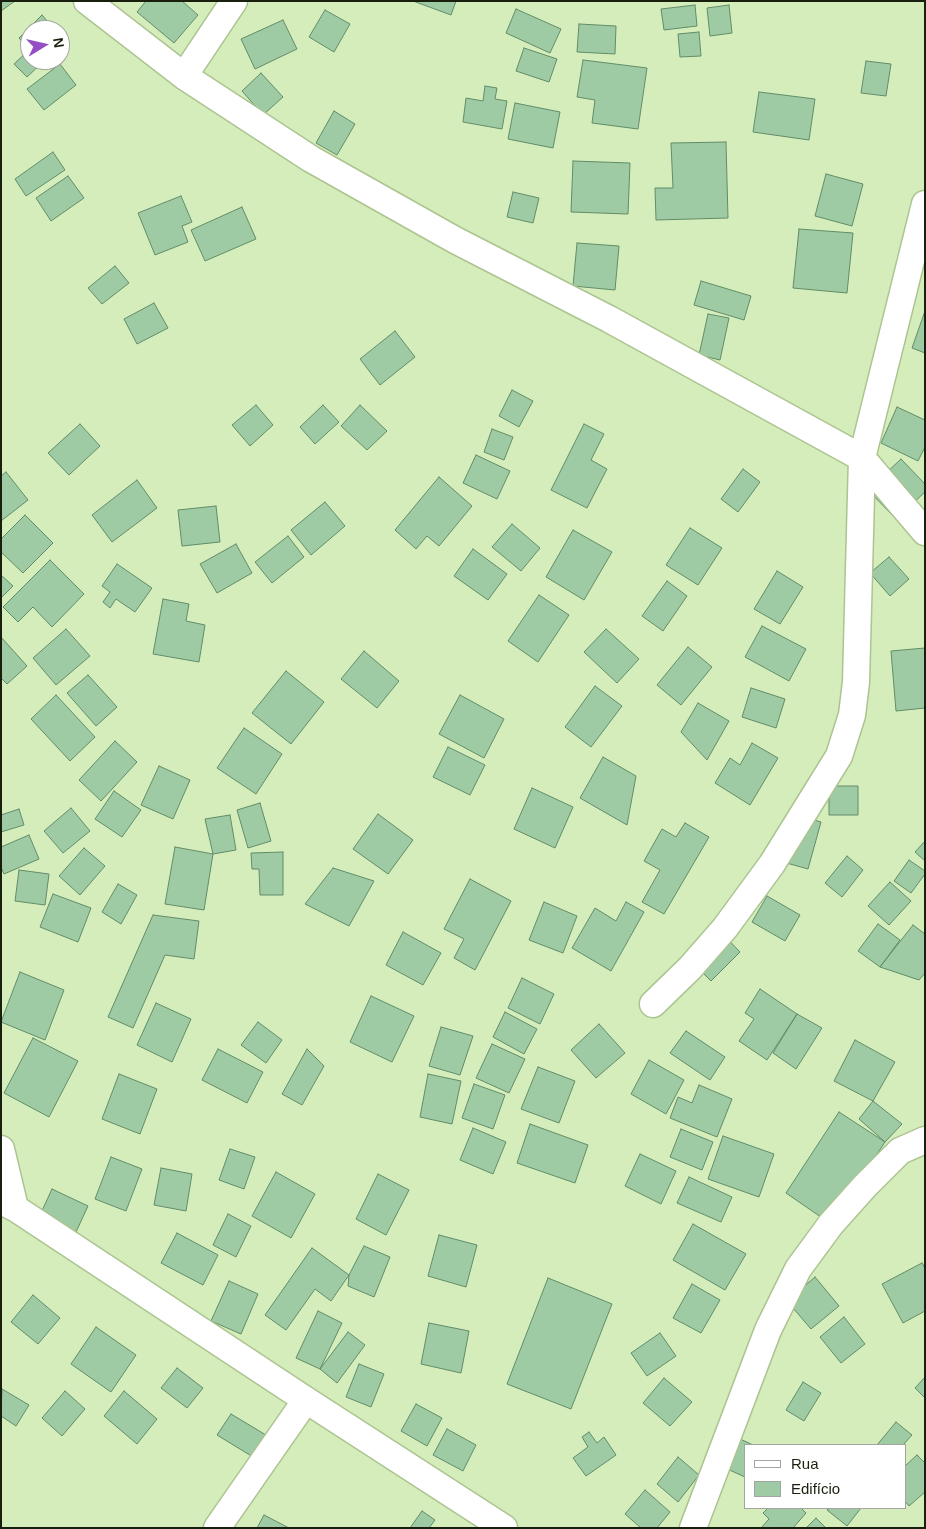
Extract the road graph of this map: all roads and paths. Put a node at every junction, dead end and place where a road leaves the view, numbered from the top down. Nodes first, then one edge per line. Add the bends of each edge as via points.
1 (87, 1) edge
2 (234, 1) edge
3 (184, 76) junction
4 (925, 204) edge
5 (862, 458) junction
6 (925, 532) edge
7 (653, 1004) dead end
8 (925, 1140) edge
9 (1, 1149) edge
10 (8, 1205) edge
11 (306, 1400) junction
12 (217, 1528) edge
13 (504, 1528) edge
14 (693, 1528) edge

1 - 3 street
2 - 3 street
3 - 5 street via 311,159 455,240 609,319
4 - 5 street
5 - 6 street
5 - 7 street via 856,682 852,715 839,756 772,864 725,928
8 - 14 street via 900,1151 872,1179 831,1224 798,1269 768,1330
9 - 10 street
10 - 11 street
11 - 12 street
11 - 13 street

